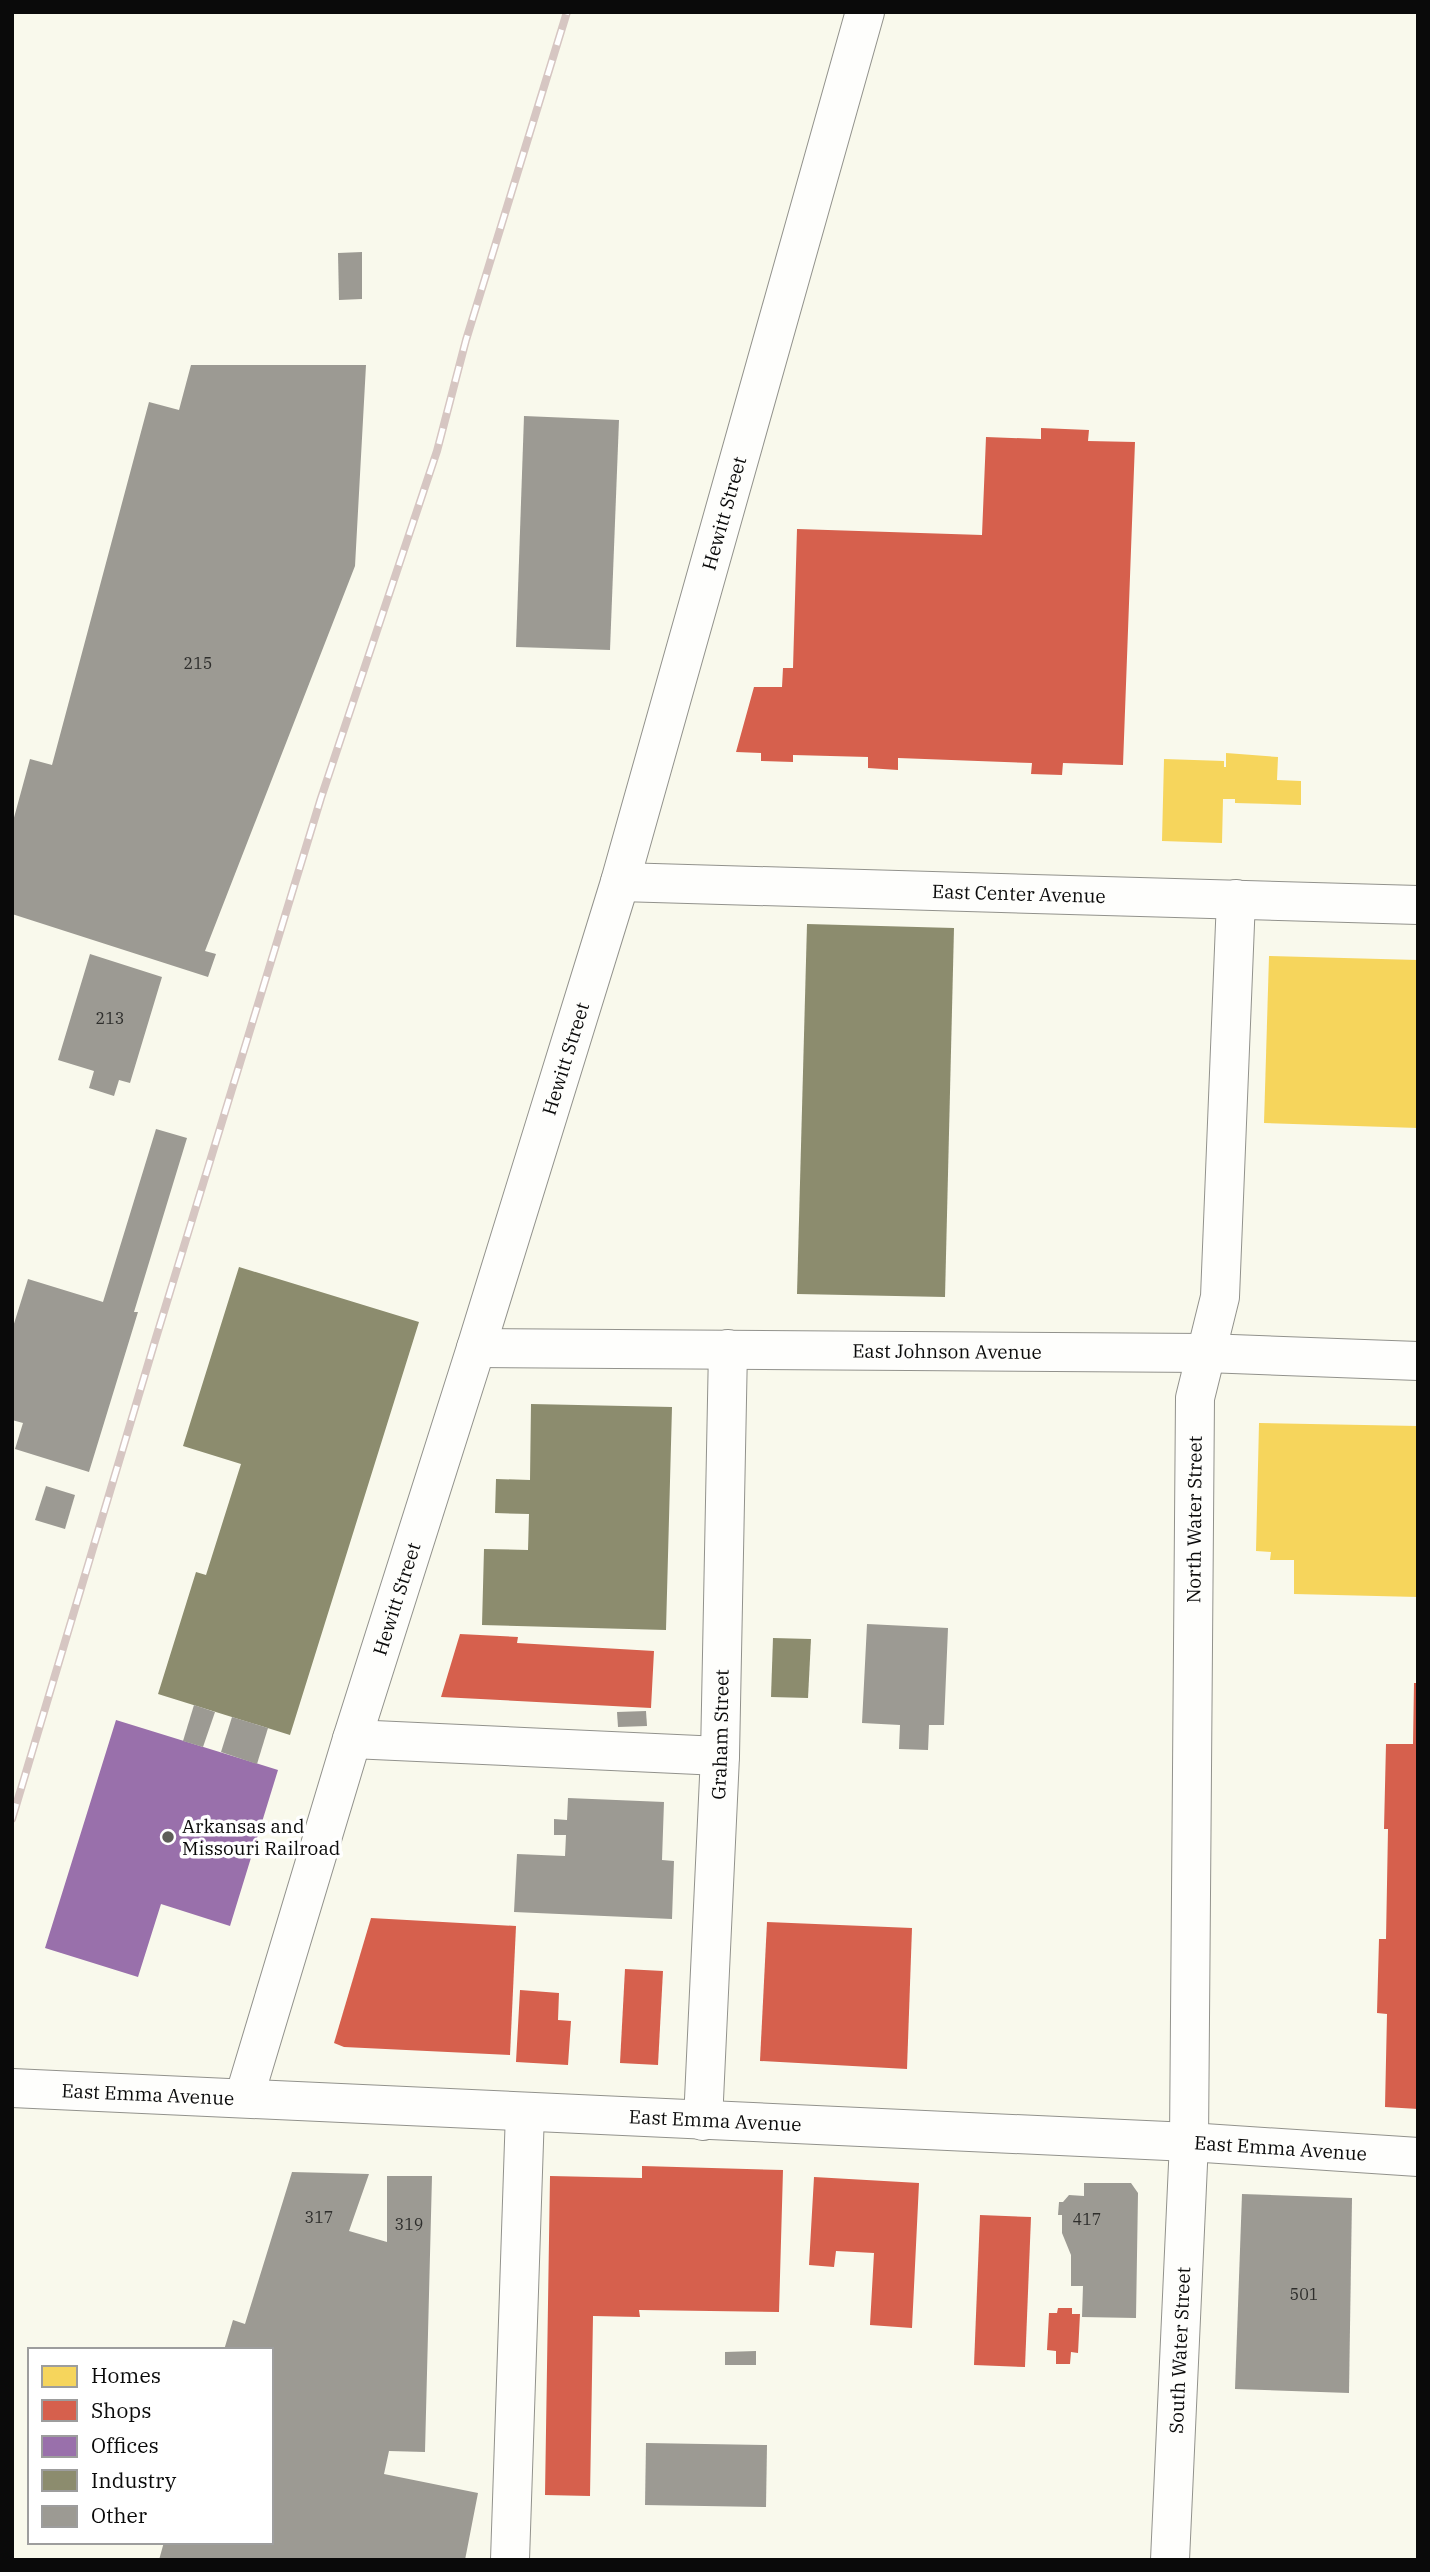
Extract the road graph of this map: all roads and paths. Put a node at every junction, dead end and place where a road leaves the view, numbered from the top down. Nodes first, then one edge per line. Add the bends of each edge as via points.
1 (865, 12) edge
2 (620, 882) junction
3 (1236, 899) junction
4 (1418, 905) edge
5 (476, 1348) junction
6 (728, 1349) junction
7 (1206, 1353) junction
8 (1418, 1361) edge
9 (352, 1739) junction
10 (720, 1756) junction
11 (12, 2088) edge
12 (244, 2098) junction
13 (525, 2112) junction
14 (703, 2121) junction
15 (1189, 2142) junction
16 (1418, 2157) edge
17 (510, 2560) edge
18 (1170, 2560) edge

1 - 2 street, Hewitt Street
2 - 3 street, East Center Avenue
2 - 5 street, Hewitt Street
3 - 4 street, East Center Avenue
3 - 7 street, North Water Street via 1220,1297
5 - 6 street, East Johnson Avenue
5 - 9 street, Hewitt Street
6 - 7 street, East Johnson Avenue
6 - 10 street, Graham Street
7 - 8 street, East Johnson Avenue
7 - 15 street, North Water Street via 1195,1398
9 - 10 street
9 - 12 street, Hewitt Street
10 - 14 street, Graham Street
11 - 12 street, East Emma Avenue
12 - 13 street, East Emma Avenue
13 - 14 street, East Emma Avenue
13 - 17 street
14 - 15 street, East Emma Avenue
15 - 16 street, East Emma Avenue
15 - 18 street, South Water Street

